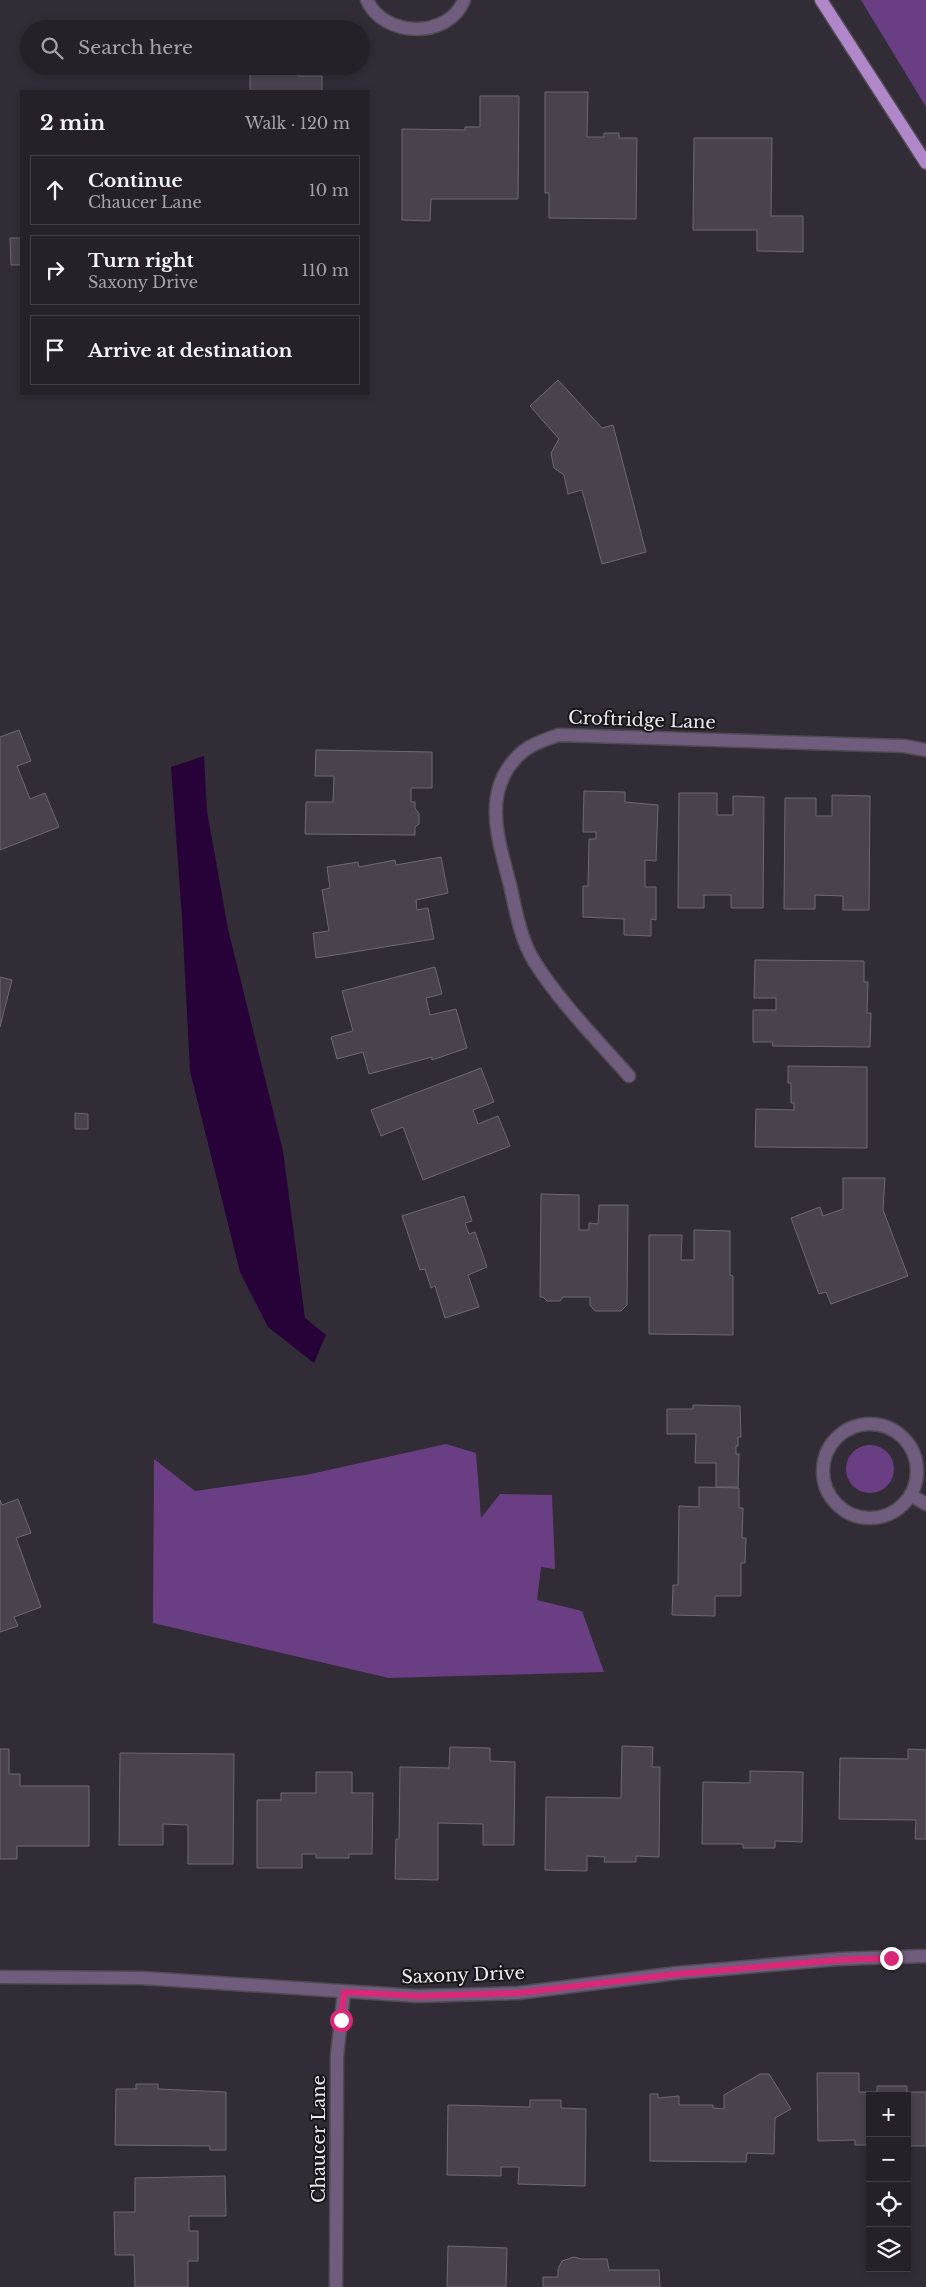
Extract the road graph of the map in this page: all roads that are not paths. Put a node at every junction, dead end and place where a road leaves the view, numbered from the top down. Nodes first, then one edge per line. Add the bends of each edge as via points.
1 (367, 0) edge
2 (464, 0) edge
3 (821, 0) edge
4 (926, 164) edge
5 (926, 750) edge
6 (629, 1076) dead end
7 (912, 1496) junction
8 (926, 1504) edge
9 (926, 1956) edge
10 (0, 1977) edge
11 (344, 1992) junction
12 (336, 2287) edge

1 - 2 street via 385,21 405,29 427,29 447,20
3 - 4 main road
5 - 6 street, Croftridge Lane via 904,746 558,735 518,755 503,775 495,803 498,840 523,939 534,962
7 - 7 street via 916,1484 915,1454 897,1432 867,1424 838,1436 828,1449 823,1465 824,1481 830,1496 841,1508 856,1516 872,1518 888,1515
7 - 8 street
9 - 11 street, Saxony Drive via 686,1973 518,1993 418,1996
10 - 11 street, Saxony Drive via 142,1978
11 - 12 street, Chaucer Lane via 337,2056

